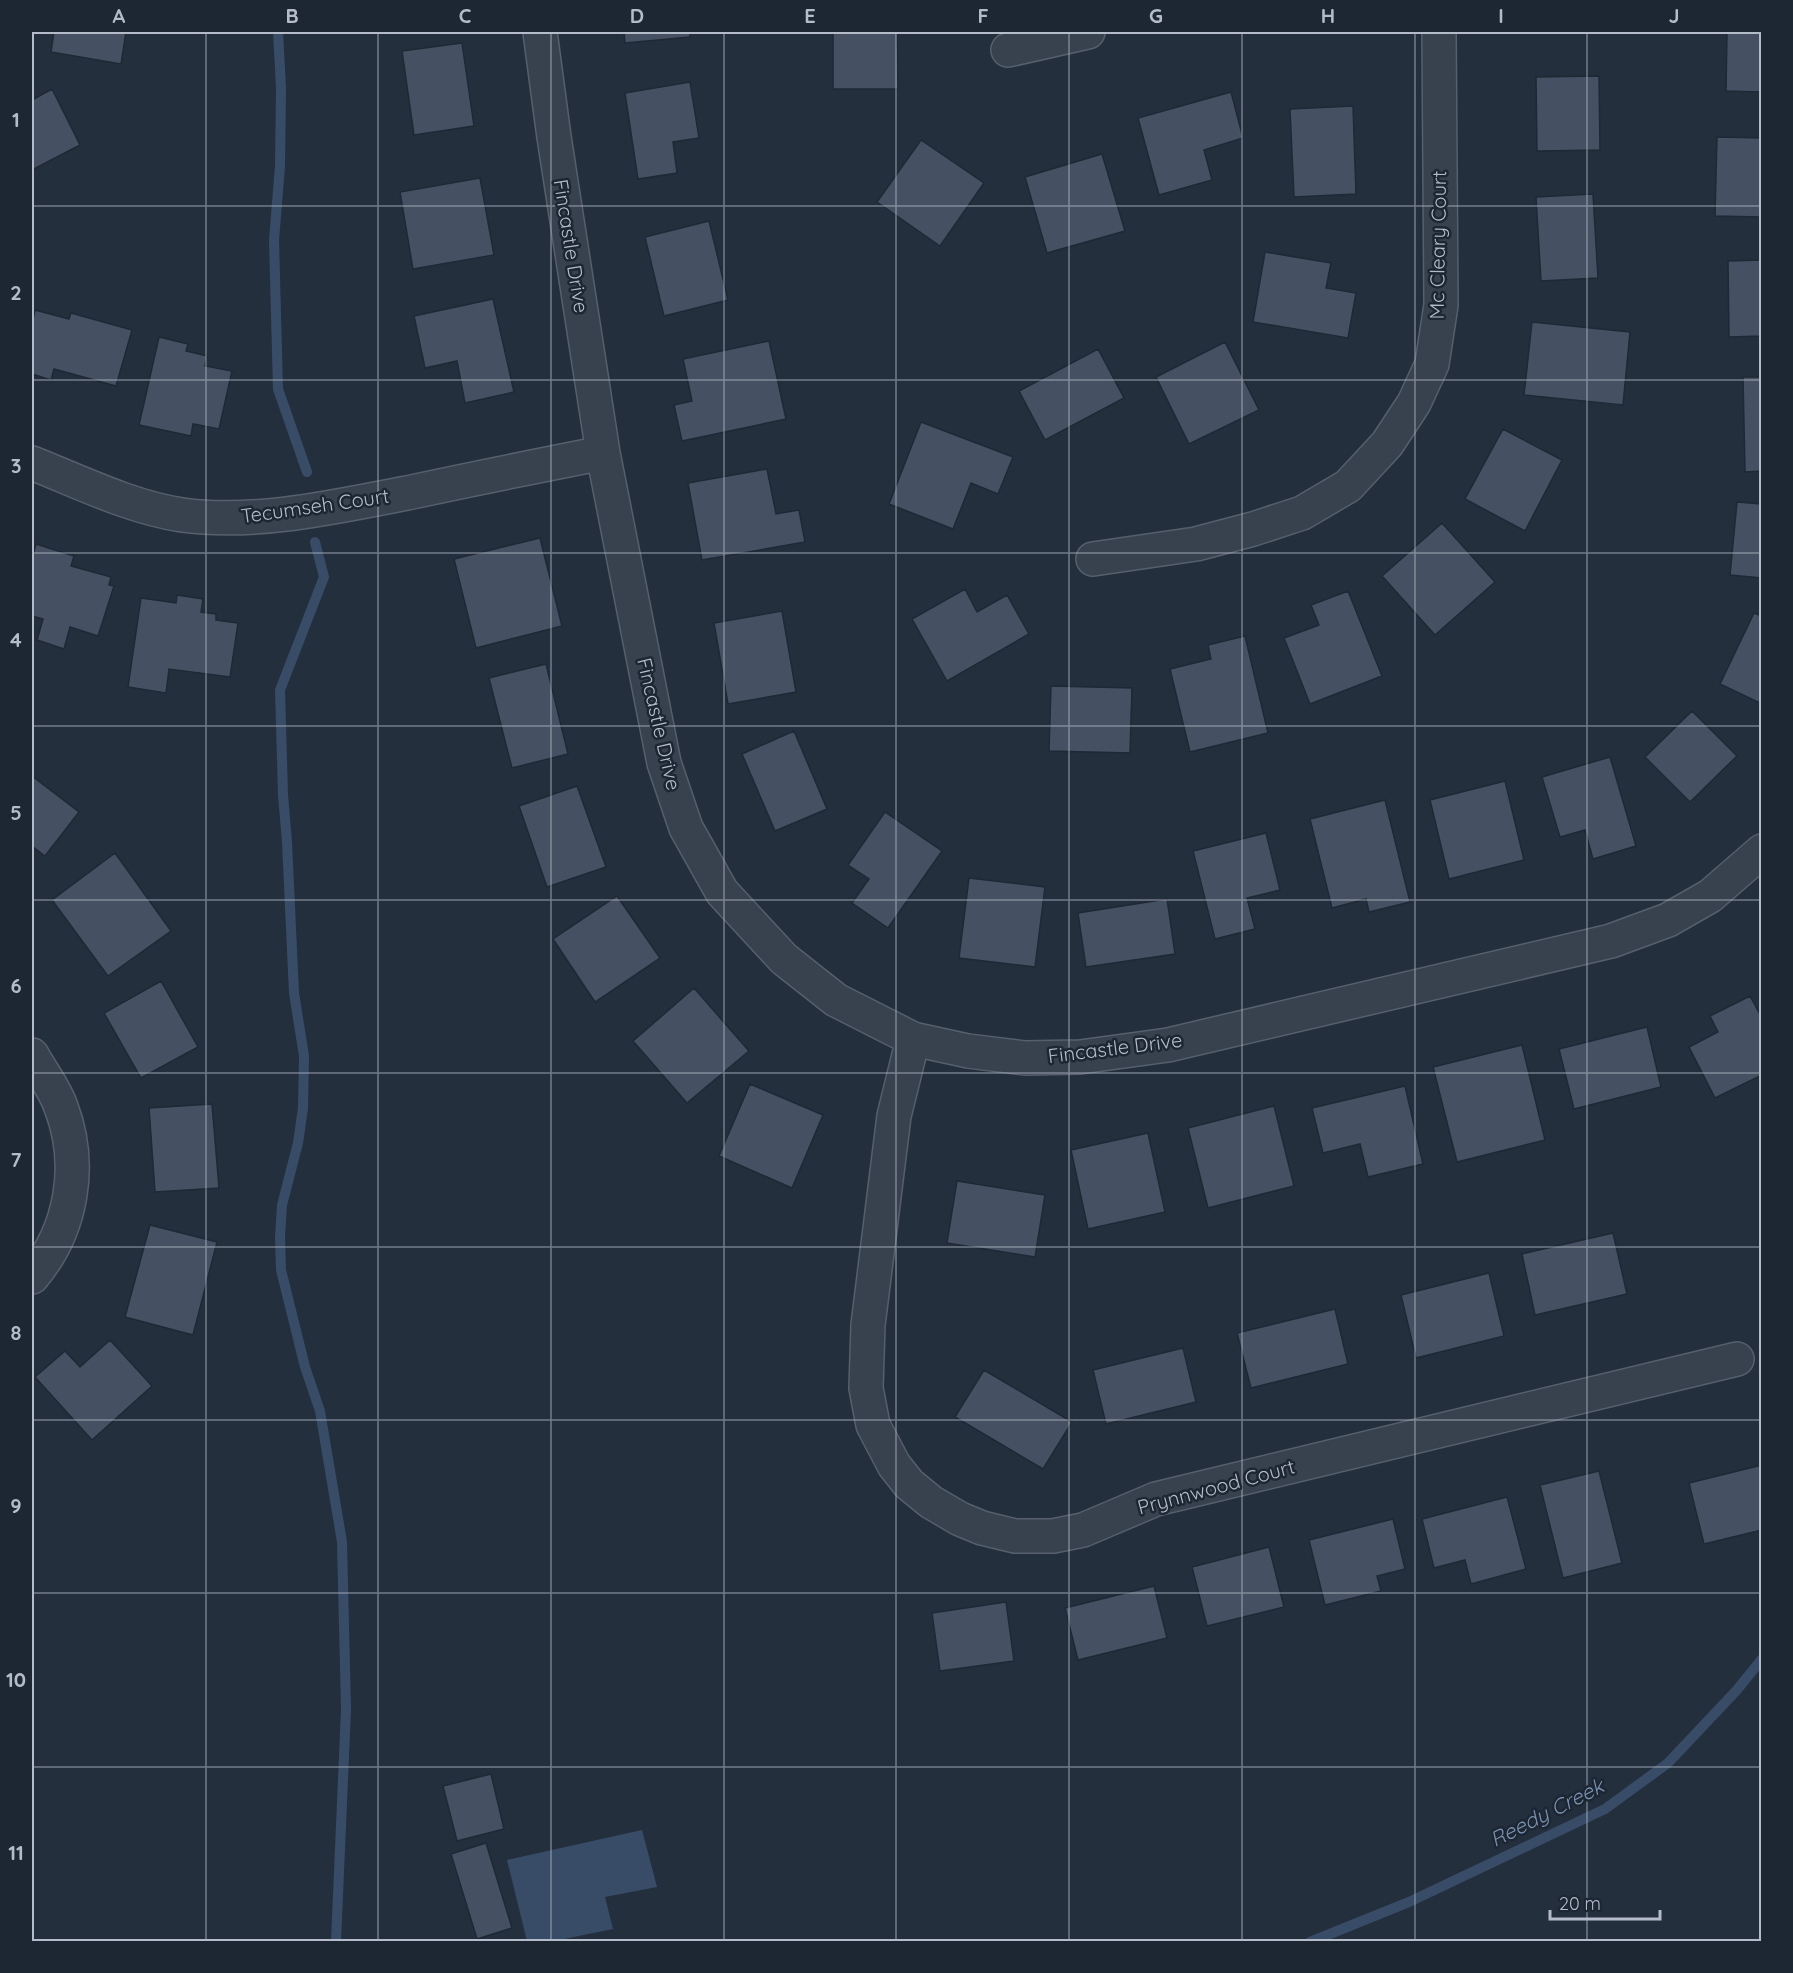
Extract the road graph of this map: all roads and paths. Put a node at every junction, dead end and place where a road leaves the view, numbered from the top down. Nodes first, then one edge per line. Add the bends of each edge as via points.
1 (540, 32) edge
2 (1088, 32) edge
3 (1439, 32) edge
4 (1008, 50) dead end
5 (603, 453) junction
6 (32, 463) edge
7 (1093, 559) dead end
8 (1761, 851) edge
9 (913, 1039) junction
10 (32, 1055) edge
11 (32, 1277) edge
12 (1737, 1359) dead end

1 - 5 street, Fincastle Drive
2 - 4 street
3 - 7 street, Mc Cleary Court via 1441,305 1432,364 1414,403 1386,444 1348,486 1302,513 1196,544
5 - 6 street, Tecumseh Court via 355,503 238,517 182,514 131,502
5 - 9 street, Fincastle Drive via 664,763 686,828 722,892 783,959 836,1000
8 - 9 street, Fincastle Drive via 1710,896 1668,920 1611,941 1168,1045 1080,1057 1025,1058
9 - 12 street, Prynnwood Court via 894,1116 868,1325 866,1388 873,1425 909,1484 931,1502 982,1528 1015,1536 1053,1536 1083,1530 1156,1499
10 - 11 street via 61,1105 70,1137 73,1170 60,1234

